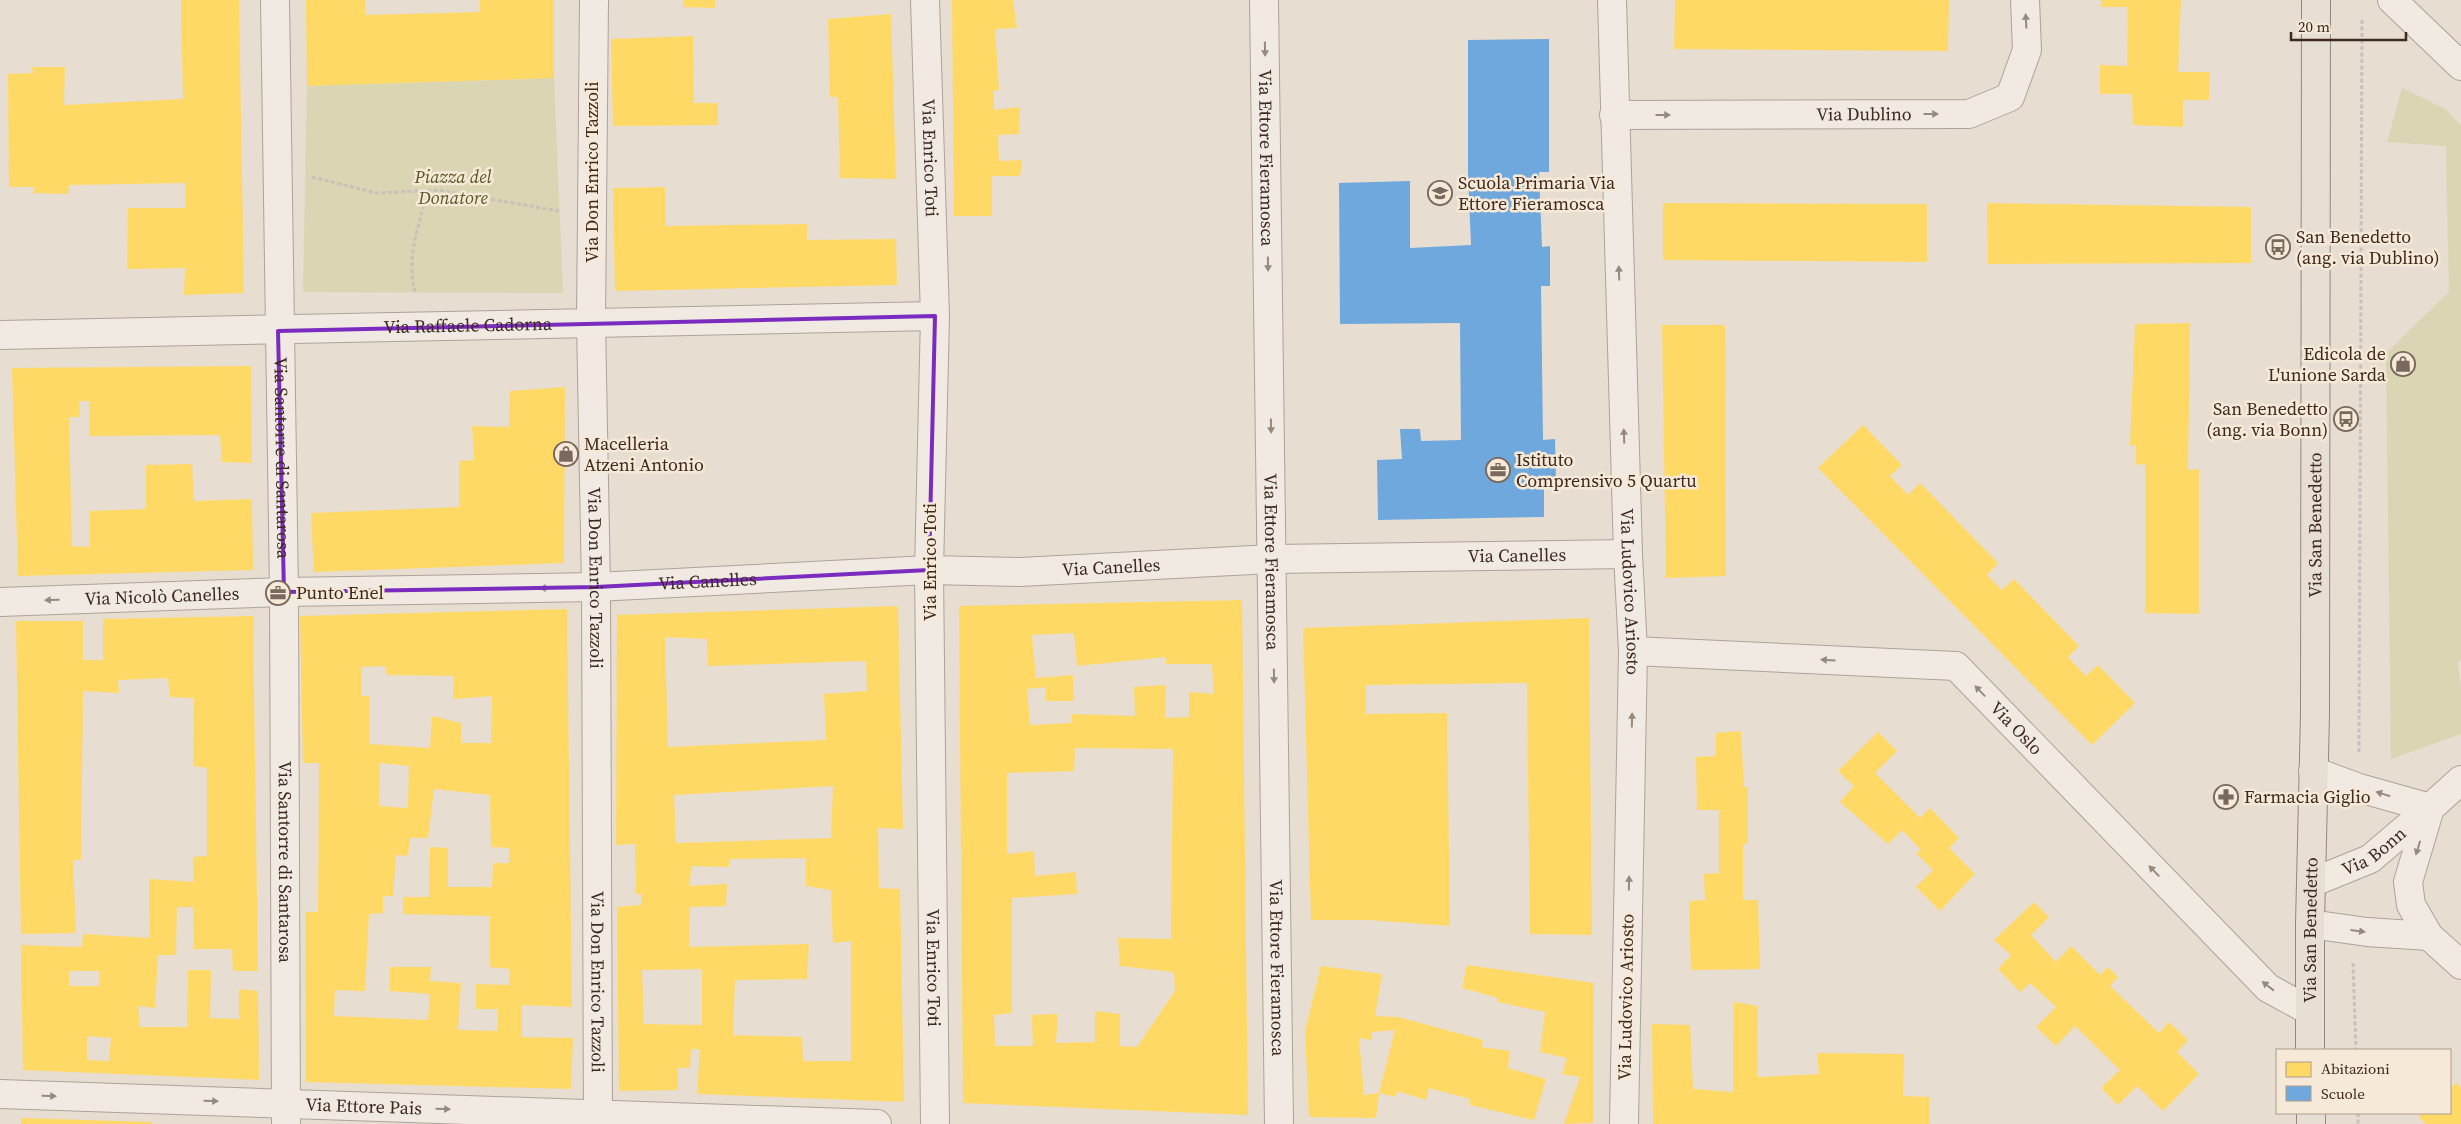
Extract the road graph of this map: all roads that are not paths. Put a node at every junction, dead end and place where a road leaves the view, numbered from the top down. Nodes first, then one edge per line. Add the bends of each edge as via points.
1 (274, 0) edge
2 (594, 0) edge
3 (925, 0) edge
4 (1265, 0) edge
5 (1612, 0) edge
6 (2025, 0) edge
7 (2316, 0) edge
8 (2392, 0) edge
9 (2461, 66) edge
10 (1614, 115) junction
11 (935, 316) junction
12 (591, 322) junction
13 (278, 331) junction
14 (0, 335) edge
15 (1628, 554) junction
16 (1273, 559) junction
17 (929, 570) junction
18 (596, 587) junction
19 (284, 592) junction
20 (0, 602) edge
21 (1633, 651) junction
22 (2313, 771) junction
23 (2461, 780) edge
24 (2430, 808) junction
25 (2311, 883) junction
26 (2310, 924) junction
27 (2429, 936) junction
28 (2461, 965) edge
29 (2310, 1011) junction
30 (2310, 1049) edge
31 (0, 1094) edge
32 (286, 1114) edge
33 (598, 1120) edge
34 (877, 1124) edge
35 (935, 1124) edge
36 (1279, 1124) edge
37 (1624, 1124) edge

1 - 13 street, Via Santorre di Santarosa
2 - 12 street, Via Don Enrico Tazzoli
3 - 11 street, Via Enrico Toti
4 -> 16 street, Via Ettore Fieramosca
5 - 10 street, Via Ludovico Ariosto
10 -> 6 street, Via Dublino via 1969,114 2010,97 2028,50
7 - 22 main road, Via San Benedetto
8 - 9 street
15 -> 10 street, Via Ludovico Ariosto
11 - 12 street, Via Raffaele Cadorna
11 - 17 street, Via Enrico Toti
12 - 13 street, Via Raffaele Cadorna
12 - 18 street, Via Don Enrico Tazzoli
13 - 14 street, Via Raffaele Cadorna
13 - 19 street, Via Santorre di Santarosa
15 - 16 street, Via Canelles
15 - 21 street, Via Ludovico Ariosto
16 - 17 street, Via Canelles via 1020,572
16 -> 36 street, Via Ettore Fieramosca
17 - 18 street, Via Canelles
17 - 35 street, Via Enrico Toti
18 -> 19 street, Via Nicolò Canelles
18 - 33 street, Via Don Enrico Tazzoli
19 -> 20 street, Via Nicolò Canelles
19 - 32 street, Via Santorre di Santarosa
29 -> 21 street, Via Oslo via 2268,988 1956,666
37 -> 21 street, Via Ludovico Ariosto
24 -> 22 street, Via Bonn
22 - 25 main road, Via San Benedetto
23 - 24 street, Via Bonn
24 - 25 street, Via Bonn via 2370,859
24 -> 27 street, Via Bonn via 2408,882 2411,905
25 - 26 main road, Via San Benedetto
26 -> 27 street
26 - 29 main road, Via San Benedetto
27 - 28 street, Via Bonn
29 - 30 main road, Via San Benedetto
31 -> 32 street, Via Ettore Pais
32 -> 33 street, Via Ettore Pais
33 - 34 street, Via Ettore Pais

